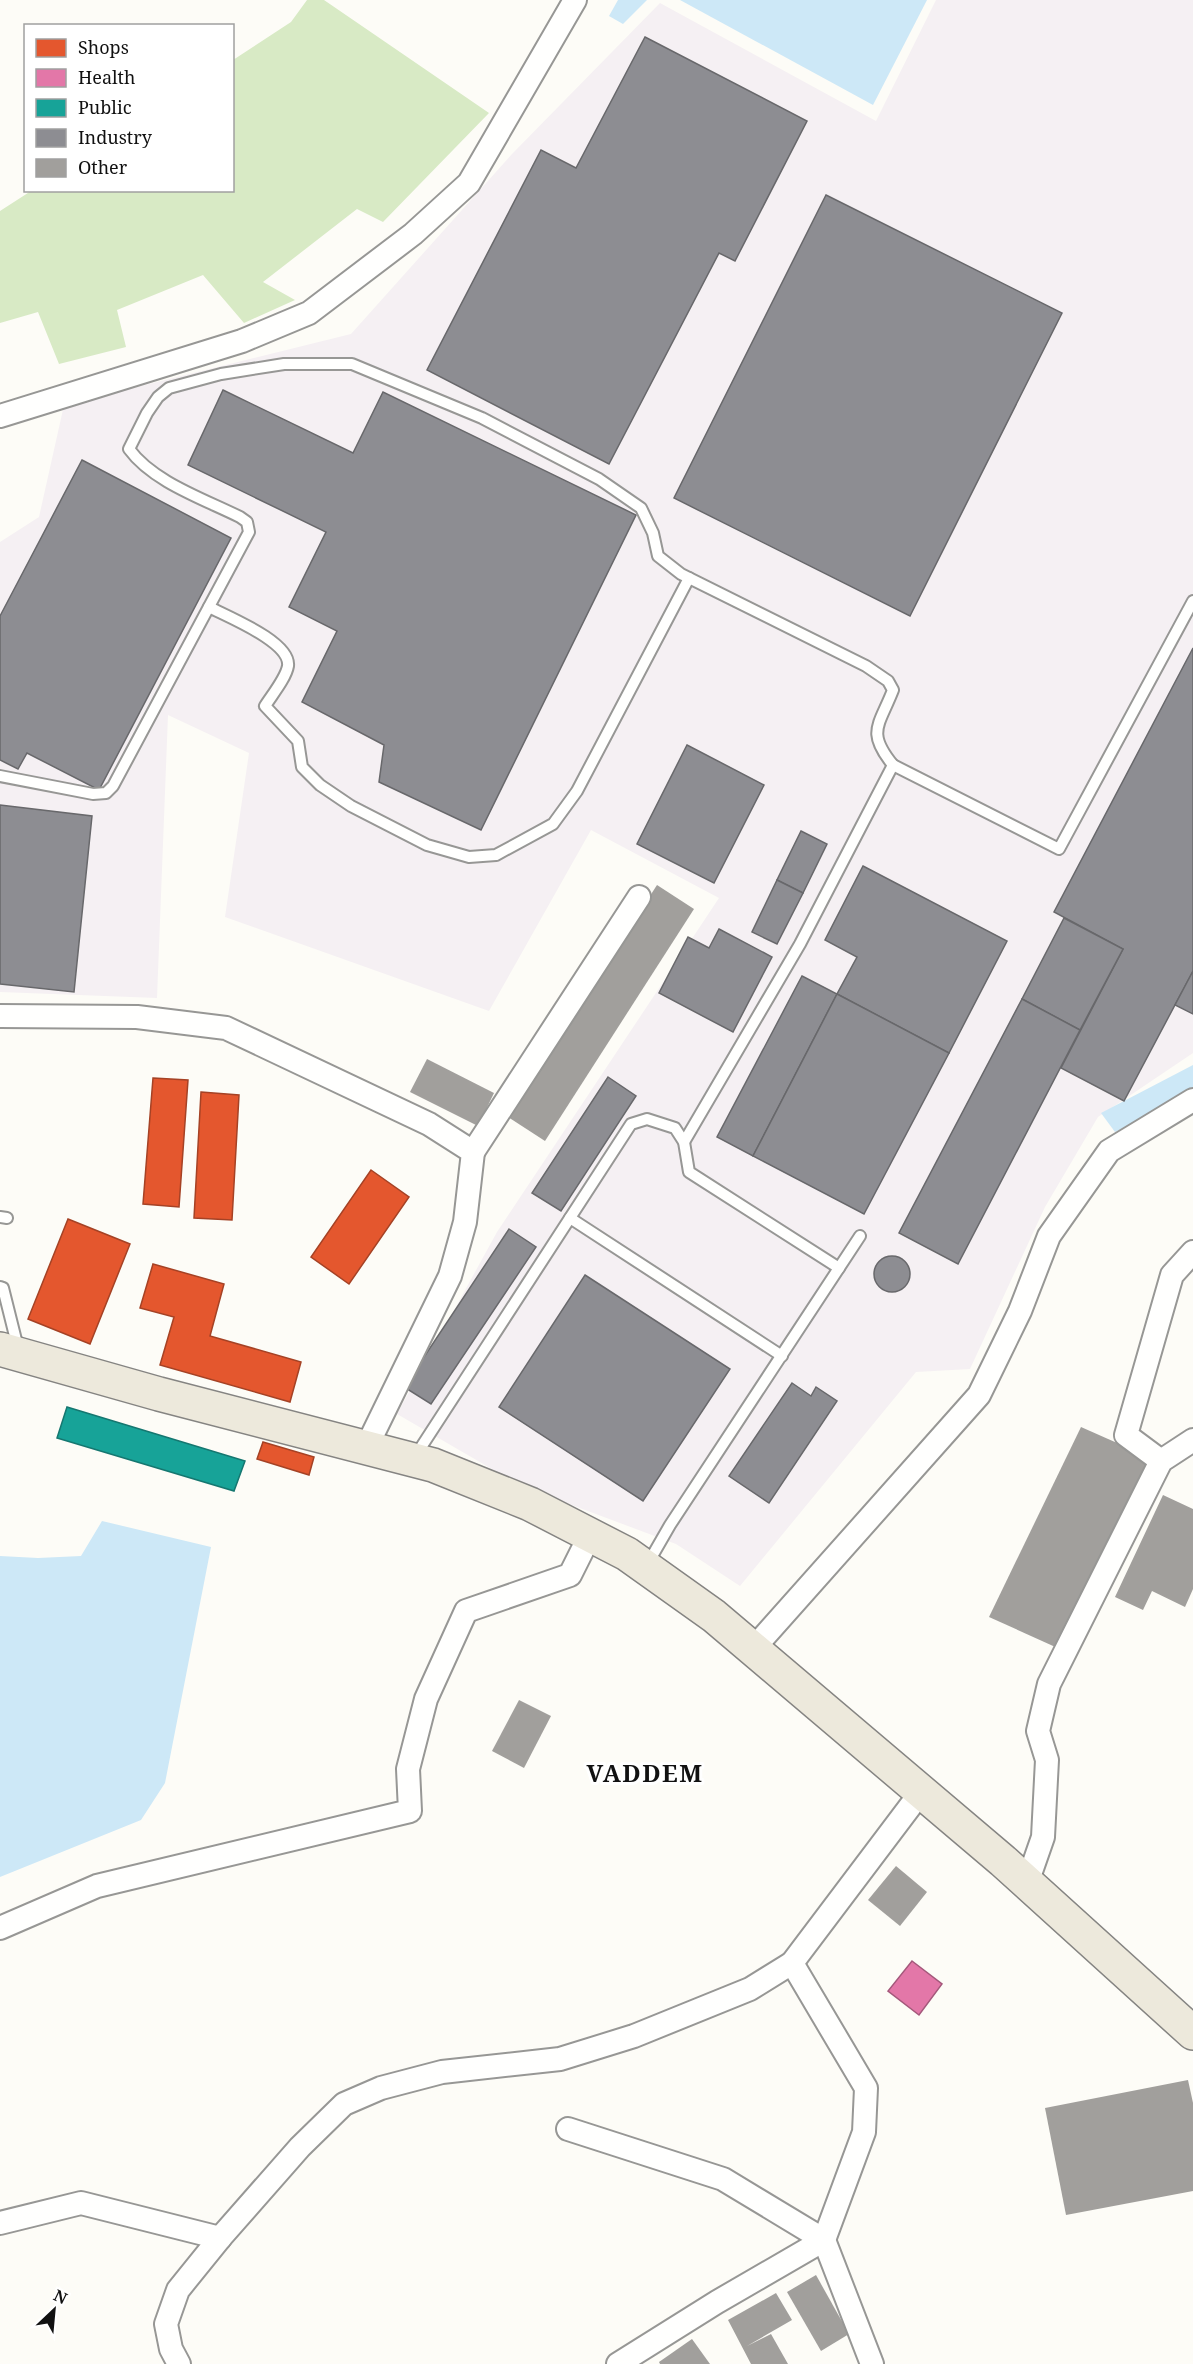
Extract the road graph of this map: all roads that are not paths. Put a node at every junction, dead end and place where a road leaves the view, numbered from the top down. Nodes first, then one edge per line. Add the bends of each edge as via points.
1 (575, 0) edge
2 (0, 416) edge
3 (689, 578) junction
4 (1193, 601) edge
5 (209, 607) junction
6 (893, 765) junction
7 (0, 776) edge
8 (639, 897) dead end
9 (0, 1016) edge
10 (1193, 1100) edge
11 (684, 1142) junction
12 (473, 1152) junction
13 (570, 1218) junction
14 (860, 1236) dead end
15 (1193, 1252) edge
16 (839, 1268) junction
17 (0, 1287) edge
18 (10, 1352) edge
19 (782, 1356) junction
20 (1193, 1440) edge
21 (366, 1448) junction
22 (413, 1460) junction
23 (1161, 1461) junction
24 (590, 1535) junction
25 (645, 1568) junction
26 (753, 1649) junction
27 (921, 1792) junction
28 (1027, 1883) junction
29 (0, 1928) edge
30 (792, 1964) junction
31 (1193, 2033) edge
32 (568, 2129) dead end
33 (0, 2223) edge
34 (220, 2238) junction
35 (824, 2240) junction
36 (178, 2364) edge
37 (618, 2364) edge
38 (872, 2364) edge

1 - 2 street via 469,183 413,234 309,313 242,341
3 - 5 lane via 611,731 553,824 496,855 469,857 427,845 320,785 302,767 298,741 266,706 288,667 288,656 279,645
3 - 5 lane via 658,556 641,508 599,479 482,418 352,364 284,364 221,374 169,388 147,413 129,449 138,462 247,522 249,532
3 - 6 lane via 866,666 888,681 893,690 875,733 879,748
4 - 6 lane via 1059,849
5 - 7 lane via 106,794 93,795
6 - 11 lane via 800,944
8 - 12 street
9 - 12 street via 136,1017 226,1028 429,1124
10 - 26 street via 1110,1151 1049,1236 1020,1311 979,1395
11 - 13 lane via 675,1128 647,1119 631,1124
11 - 16 lane via 689,1172
12 - 21 street via 465,1222 450,1276
13 - 19 lane
13 - 22 lane
14 - 16 lane
15 - 23 street via 1172,1275 1126,1435
16 - 19 lane
17 - 18 lane
18 - 21 main road
19 - 25 lane
20 - 23 street
21 - 22 main road
22 - 24 main road via 530,1504
23 - 28 street via 1049,1684 1038,1731 1047,1760 1043,1837
24 - 25 main road
24 - 29 street via 570,1575 466,1611 426,1700 408,1769 410,1811 98,1886
25 - 26 main road
26 - 27 main road
27 - 28 main road
27 - 30 street
28 - 31 main road
30 - 34 street via 750,1989 634,2036 560,2059 442,2072 381,2088 344,2104 300,2147
30 - 35 street via 866,2088 864,2132
32 - 35 street via 723,2179
33 - 34 street via 81,2203
34 - 36 street via 178,2290 166,2324
35 - 37 street
35 - 38 street

